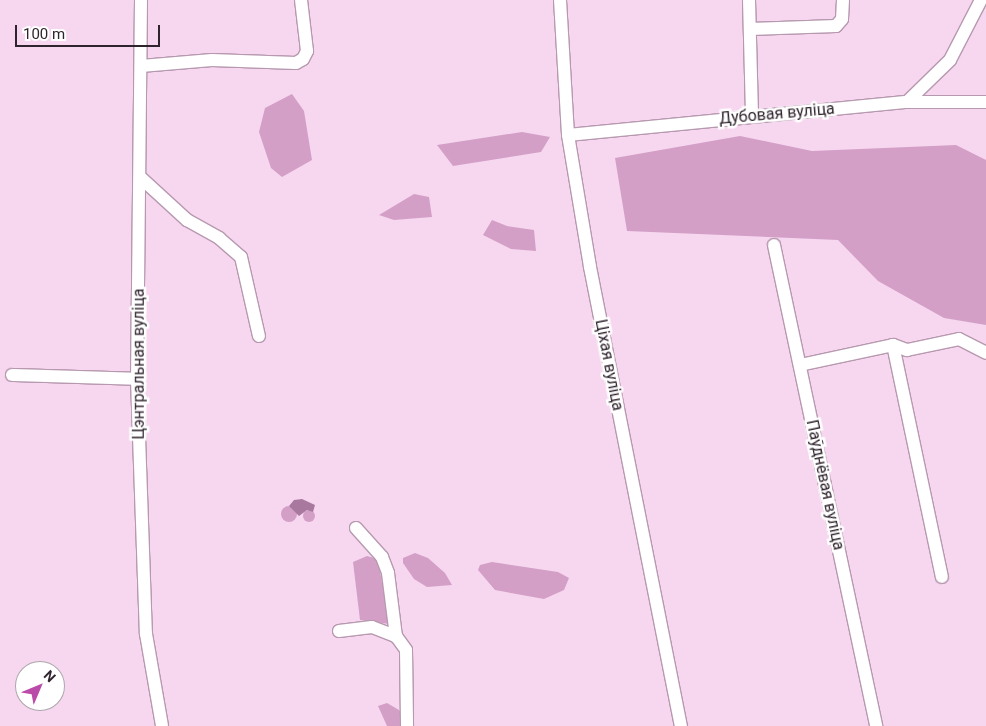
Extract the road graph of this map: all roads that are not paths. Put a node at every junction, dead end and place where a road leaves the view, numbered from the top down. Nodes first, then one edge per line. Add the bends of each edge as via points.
1 (141, 0) edge
2 (300, 0) edge
3 (560, 0) edge
4 (749, 0) edge
5 (843, 0) edge
6 (981, 0) edge
7 (750, 29) junction
8 (141, 66) junction
9 (907, 102) junction
10 (986, 102) edge
11 (752, 116) junction
12 (568, 135) junction
13 (140, 177) junction
14 (774, 245) dead end
15 (259, 336) dead end
16 (892, 345) junction
17 (986, 353) edge
18 (800, 365) junction
19 (12, 374) dead end
20 (138, 379) junction
21 (356, 528) dead end
22 (942, 577) dead end
23 (340, 630) dead end
24 (396, 636) junction
25 (162, 726) edge
26 (407, 726) edge
27 (682, 726) edge
28 (876, 726) edge

1 - 8 street, Цэнтральная вуліца
2 - 8 street via 307,51 296,63 212,60
3 - 12 street, Ціхая вуліца
4 - 7 street
5 - 7 street via 842,19 836,26
6 - 9 street via 950,60
7 - 11 street
8 - 13 street, Цэнтральная вуліца
9 - 10 street, Дубовая вуліца
9 - 11 street, Дубовая вуліца
11 - 12 street, Дубовая вуліца
12 - 27 street, Ціхая вуліца via 590,267
13 - 15 street via 186,220 219,238 241,257
13 - 20 street, Цэнтральная вуліца
14 - 18 street, Паўднёвая вуліца
16 - 17 street via 907,350 960,339
16 - 18 street
16 - 22 street
18 - 28 street, Паўднёвая вуліца
19 - 20 street
20 - 25 street, Цэнтральная вуліца via 146,634
21 - 24 street via 382,556 388,572
23 - 24 street via 372,627
24 - 26 street via 406,650

